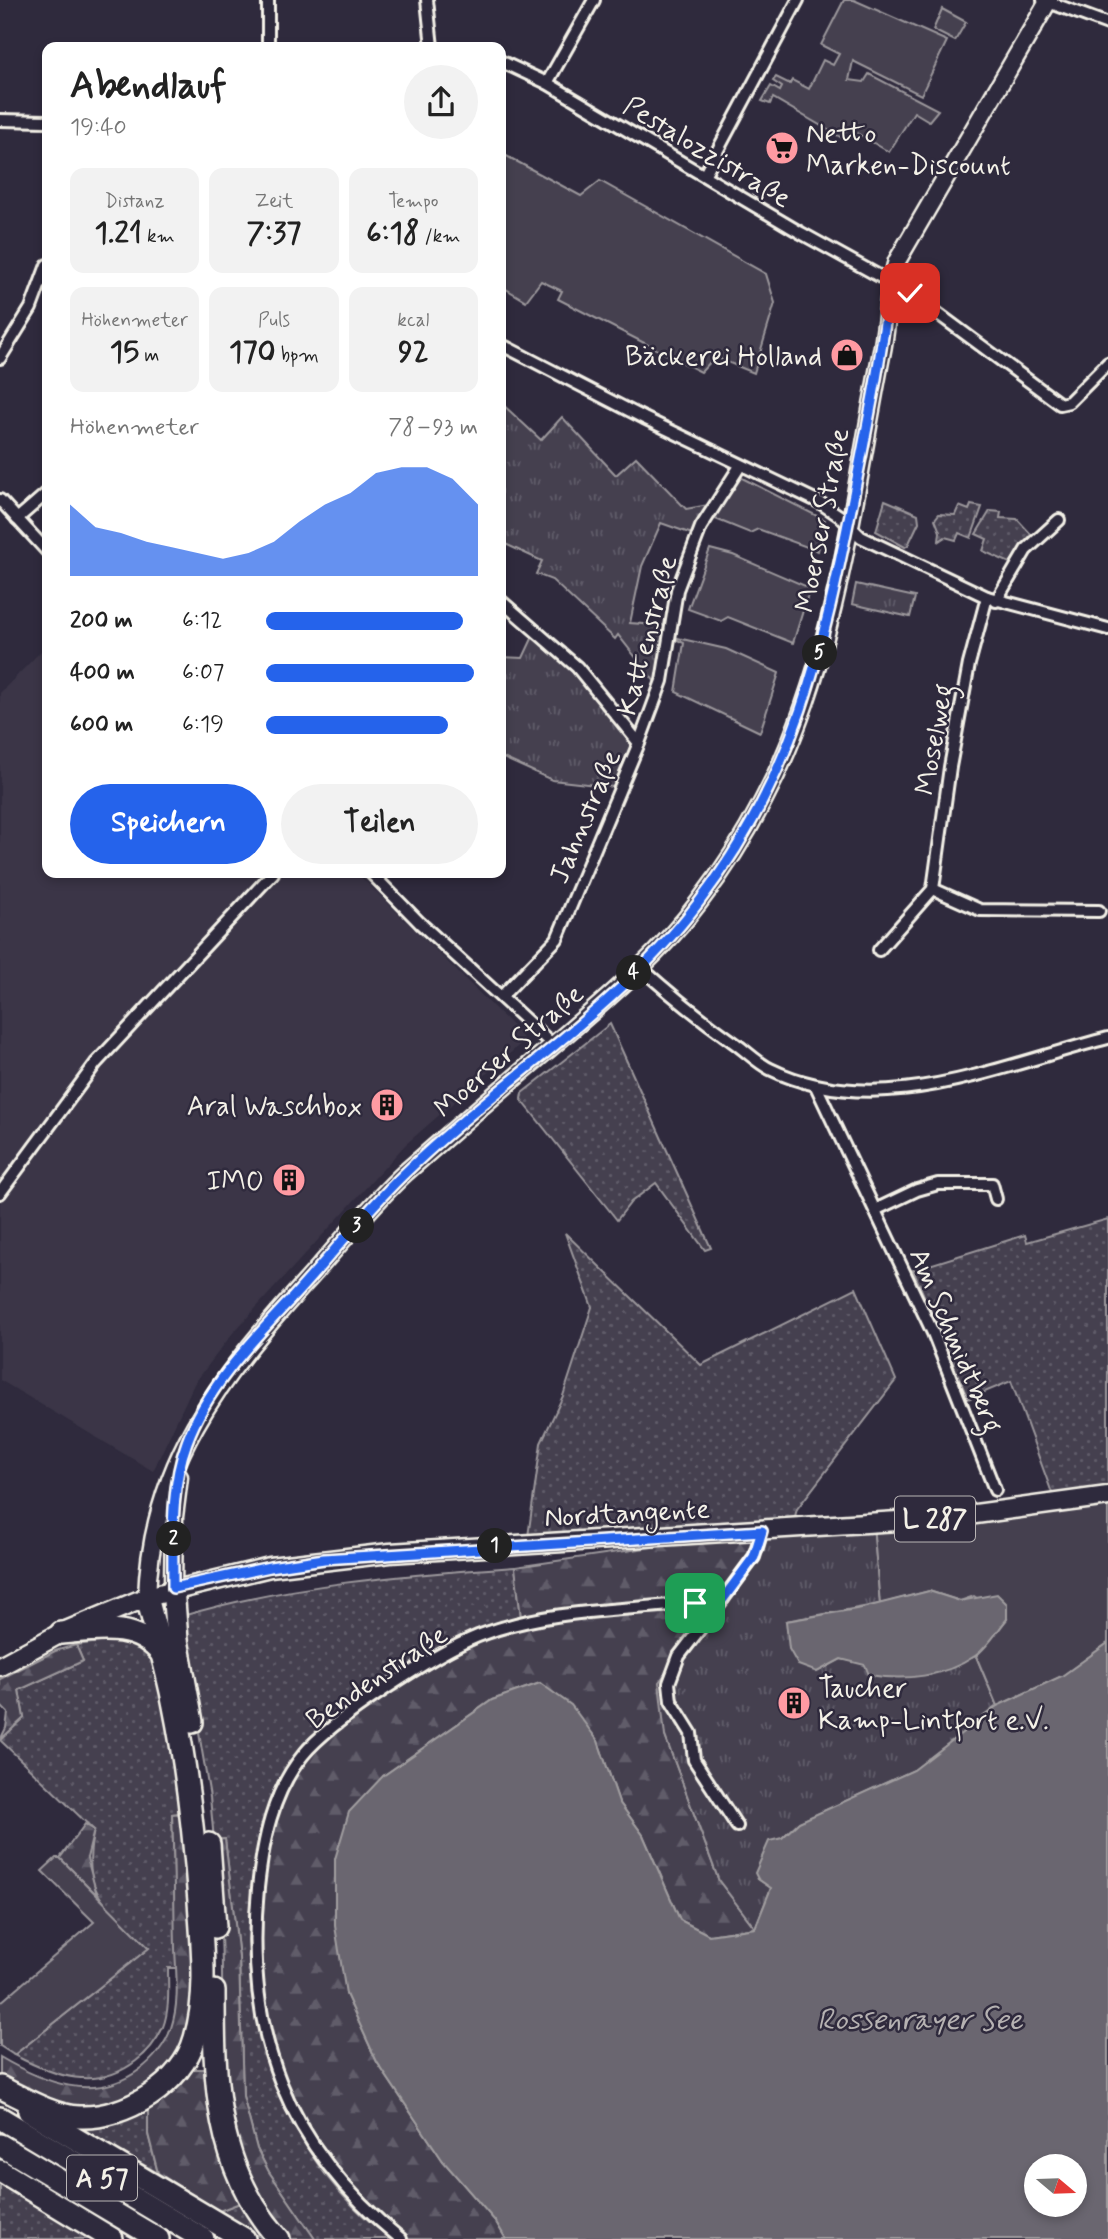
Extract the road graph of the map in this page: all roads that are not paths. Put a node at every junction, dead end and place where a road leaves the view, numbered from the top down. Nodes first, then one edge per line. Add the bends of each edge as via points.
1 (268, 0) edge
2 (427, 0) edge
3 (594, 0) edge
4 (798, 0) edge
5 (1046, 1) edge
6 (1108, 24) edge
7 (268, 42) edge
8 (431, 42) edge
9 (506, 64) edge
10 (547, 83) junction
11 (0, 120) edge
12 (42, 121) edge
13 (705, 174) junction
14 (42, 278) edge
15 (890, 284) junction
16 (506, 347) edge
17 (0, 358) edge
18 (1108, 363) edge
19 (740, 466) junction
20 (42, 497) edge
21 (0, 500) edge
22 (17, 519) junction
23 (1059, 520) dead end
24 (847, 526) junction
25 (42, 546) edge
26 (992, 599) junction
27 (506, 605) edge
28 (1108, 629) edge
29 (639, 743) junction
30 (268, 878) edge
31 (376, 878) edge
32 (933, 889) junction
33 (1098, 911) dead end
34 (879, 950) dead end
35 (640, 967) junction
36 (502, 997) junction
37 (1108, 1038) edge
38 (553, 1045) junction
39 (816, 1086) junction
40 (0, 1193) edge
41 (996, 1199) dead end
42 (875, 1210) junction
43 (186, 1444) junction
44 (996, 1490) dead end
45 (1108, 1496) edge
46 (762, 1531) junction
47 (173, 1588) junction
48 (147, 1597) junction
49 (723, 1599) junction
50 (61, 1633) junction
51 (161, 1653) junction
52 (0, 1666) edge
53 (737, 1826) dead end
54 (0, 2087) edge
55 (0, 2094) edge
56 (0, 2118) edge
57 (0, 2145) edge
58 (0, 2171) edge
59 (112, 2239) edge
60 (158, 2239) edge
61 (203, 2239) edge
62 (244, 2239) edge
63 (279, 2239) edge
64 (401, 2239) edge

1 - 7 street
2 - 8 street
3 - 10 street
4 - 13 street
5 - 6 street
5 - 15 street, Moerser Straße via 897,261
9 - 10 street, Pestalozzistraße
10 - 13 street, Pestalozzistraße
11 - 12 street
13 - 15 street, Pestalozzistraße
14 - 17 street via 31,308
15 - 18 street, Pestalozzistraße via 910,293 1060,404 1069,402
15 - 24 street, Moerser Straße via 883,347
16 - 19 street
19 - 24 street via 833,510
19 - 29 street, Kattenstraße via 701,527 677,590 662,681
20 - 22 street
21 - 22 street
22 - 25 street
23 - 26 street, Moselweg via 1026,550
24 - 26 street via 877,546
24 - 35 street, Moerser Straße via 821,650 794,734 763,801 698,904
26 - 28 street
26 - 32 street, Moselweg via 969,664
27 - 29 street, Jahnstraße via 577,667
29 - 36 street, Jahnstraße via 557,939
30 - 40 street via 96,1063
31 - 36 street
32 - 33 street via 980,910
32 - 34 street
35 - 38 street, Moerser Straße
35 - 39 street via 677,1002 769,1069
36 - 38 street
37 - 39 street via 924,1087 865,1093
38 - 43 street, Moerser Straße via 402,1176 265,1327 224,1379
39 - 42 street, Am Schmidtberg
41 - 42 street via 992,1184 938,1184
42 - 44 street, Am Schmidtberg via 933,1334
43 - 47 street, Moerser Straße via 174,1517
43 - 48 street, Moerser Straße via 159,1516
45 - 46 main road, Nordtangente / L 287 via 946,1518
46 - 47 main road, Nordtangente / L 287 via 324,1559
46 - 49 street via 754,1557
47 - 48 main road, Nordtangente / L 287
47 - 63 highway via 209,1842 216,1946 214,2081 232,2157 262,2220
48 - 50 main road, Nordtangente / L 287
48 - 51 highway
49 - 53 street via 679,1656 669,1683 671,1701 691,1733 694,1760
49 - 64 street, Bendenstraße via 559,1613 478,1636 440,1655 335,1727 304,1754 286,1780 271,1815 254,1935 262,2027 294,2113 323,2160 354,2197
50 - 51 highway via 121,1630 145,1638
50 - 52 main road, Nordtangente / L 287
51 - 54 highway via 187,1774 195,1847 202,2008 194,2041 179,2069 155,2092 106,2114 78,2118
55 - 62 highway
56 - 61 highway, A 57
57 - 60 highway, A 57
58 - 59 highway

